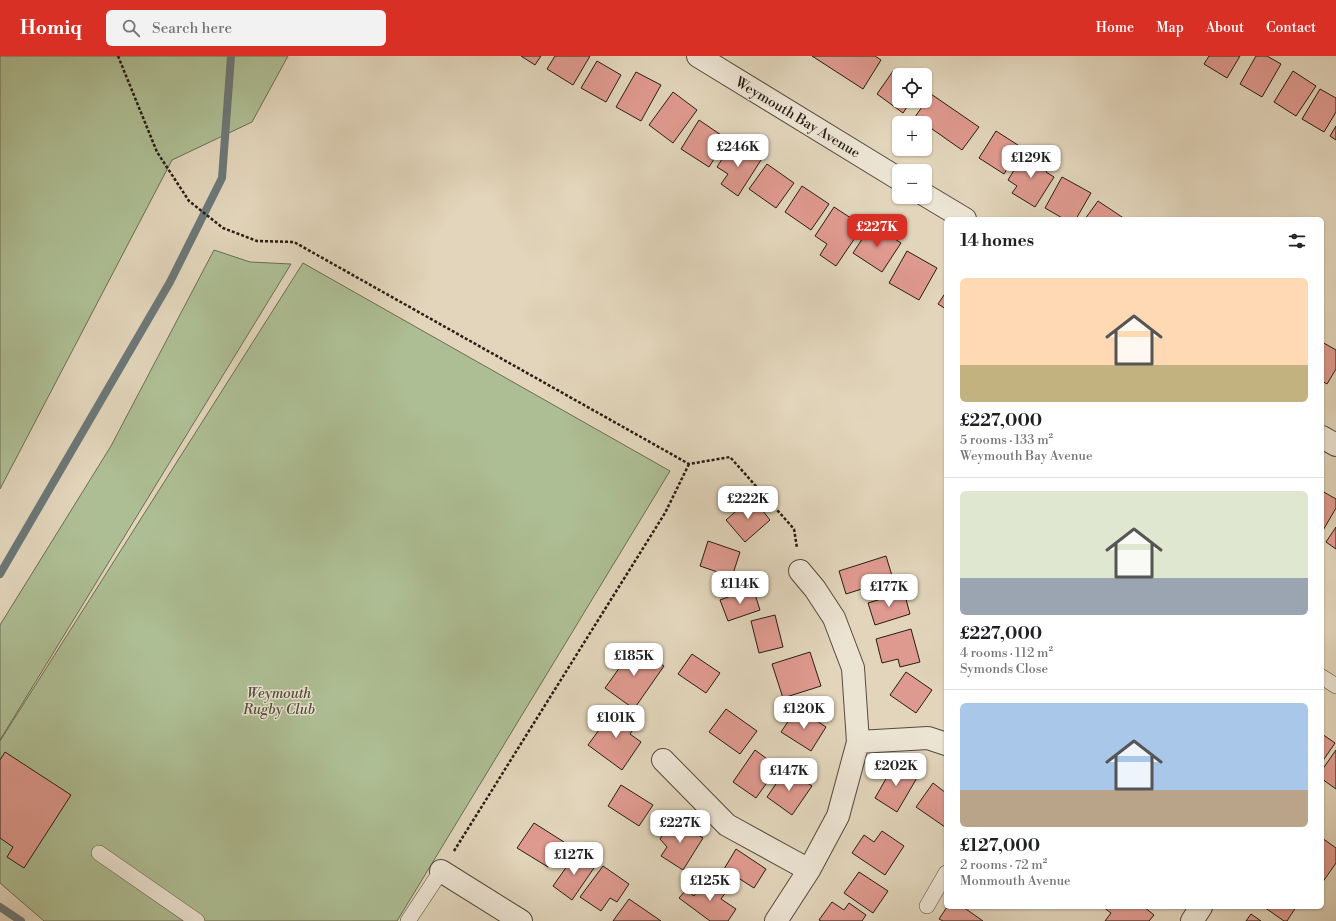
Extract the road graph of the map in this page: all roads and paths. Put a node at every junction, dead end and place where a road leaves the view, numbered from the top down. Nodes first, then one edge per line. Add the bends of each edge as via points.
1 (118, 56) edge
2 (698, 56) edge
3 (892, 175) edge
4 (932, 199) edge
5 (962, 217) edge
6 (1324, 438) edge
7 (1336, 445) edge
8 (689, 464) junction
9 (800, 571) joint
10 (1324, 679) edge
11 (1336, 686) edge
12 (858, 742) junction
13 (944, 743) edge
14 (663, 760) dead end
15 (99, 853) dead end
16 (809, 870) junction
17 (441, 872) junction
18 (944, 876) edge
19 (927, 906) dead end
20 (1200, 909) edge
21 (197, 921) edge
22 (408, 921) edge
23 (521, 921) edge
24 (776, 921) edge
25 (1192, 921) edge

1 - 8 path via 157,152 189,201 223,228 257,241 294,242
2 - 3 street, Weymouth Bay Avenue
4 - 5 street
6 - 7 street
8 - 9 path via 730,457 794,529
8 - 17 path via 665,513
9 - 12 street via 834,618 854,668
10 - 11 lane
12 - 13 street via 928,738
12 - 16 street via 838,816
14 - 16 street via 727,825
15 - 21 lane
16 - 24 street
17 - 22 lane
17 - 23 street
18 - 19 lane
20 - 25 street

